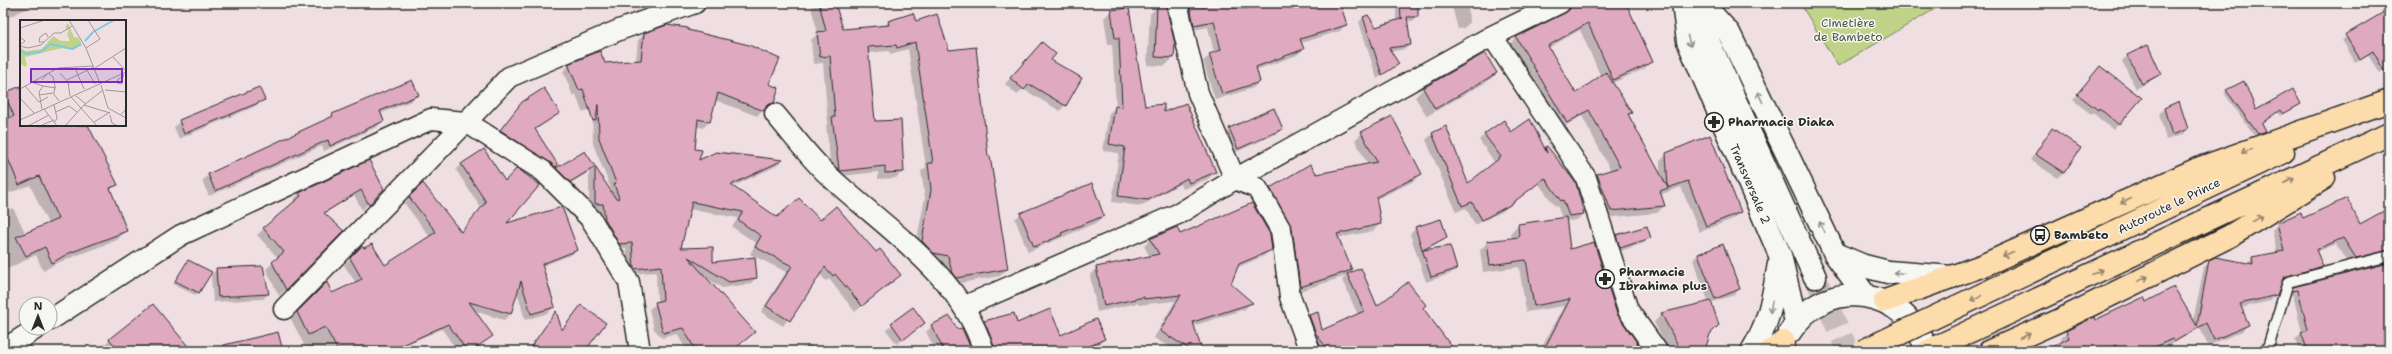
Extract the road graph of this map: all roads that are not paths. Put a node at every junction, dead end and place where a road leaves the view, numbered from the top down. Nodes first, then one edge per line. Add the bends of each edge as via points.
1 (695, 3) edge
2 (1177, 3) edge
3 (1560, 3) edge
4 (1683, 3) edge
5 (1691, 3) edge
6 (1702, 3) edge
7 (1492, 36) junction
8 (2389, 101) edge
9 (775, 114) dead end
10 (466, 122) junction
11 (2389, 134) edge
12 (2389, 137) edge
13 (1235, 179) junction
14 (1780, 254) junction
15 (1835, 254) junction
16 (2389, 256) edge
17 (1816, 277) tunnel mouth
18 (1952, 277) junction
19 (1875, 298) junction
20 (964, 306) junction
21 (284, 309) dead end
22 (58, 315) edge
23 (1796, 322) junction
24 (25, 336) edge
25 (1779, 348) edge
26 (3, 350) edge
27 (640, 351) edge
28 (984, 351) edge
29 (1310, 351) edge
30 (1657, 351) edge
31 (1752, 351) edge
32 (1863, 351) edge
33 (1927, 351) edge
34 (1990, 351) edge
35 (2267, 351) edge

1 - 10 street via 619,30 509,77
2 - 13 street via 1198,93
3 - 7 street
4 -> 14 main road, Transversale 2 via 1688,41
5 - 17 main road
15 -> 6 main road via 1729,33
7 - 13 street
7 - 30 street via 1586,178 1628,310
8 -> 18 main road via 2200,168
8 -> 32 main road, Autoroute le Prince, bridge
9 - 20 street via 826,174 908,242
10 - 21 street
10 - 22 street via 431,118 181,235
10 - 27 street via 543,171 591,219 629,282
33 -> 11 main road
34 -> 12 main road via 2058,321 2230,236
13 - 20 street via 1180,213
13 - 29 street via 1257,188 1281,230 1290,296
14 - 23 main road, Transversale 2
14 -> 31 main road via 1770,314 1764,332
18 -> 15 main road via 1888,272 1864,266
15 - 19 main road
16 - 35 lane via 2288,282
18 - 19 main road
19 - 23 main road via 1839,296 1816,305
19 - 33 main road via 1907,315 1922,336
20 - 28 street
23 - 25 main road
24 - 26 street

